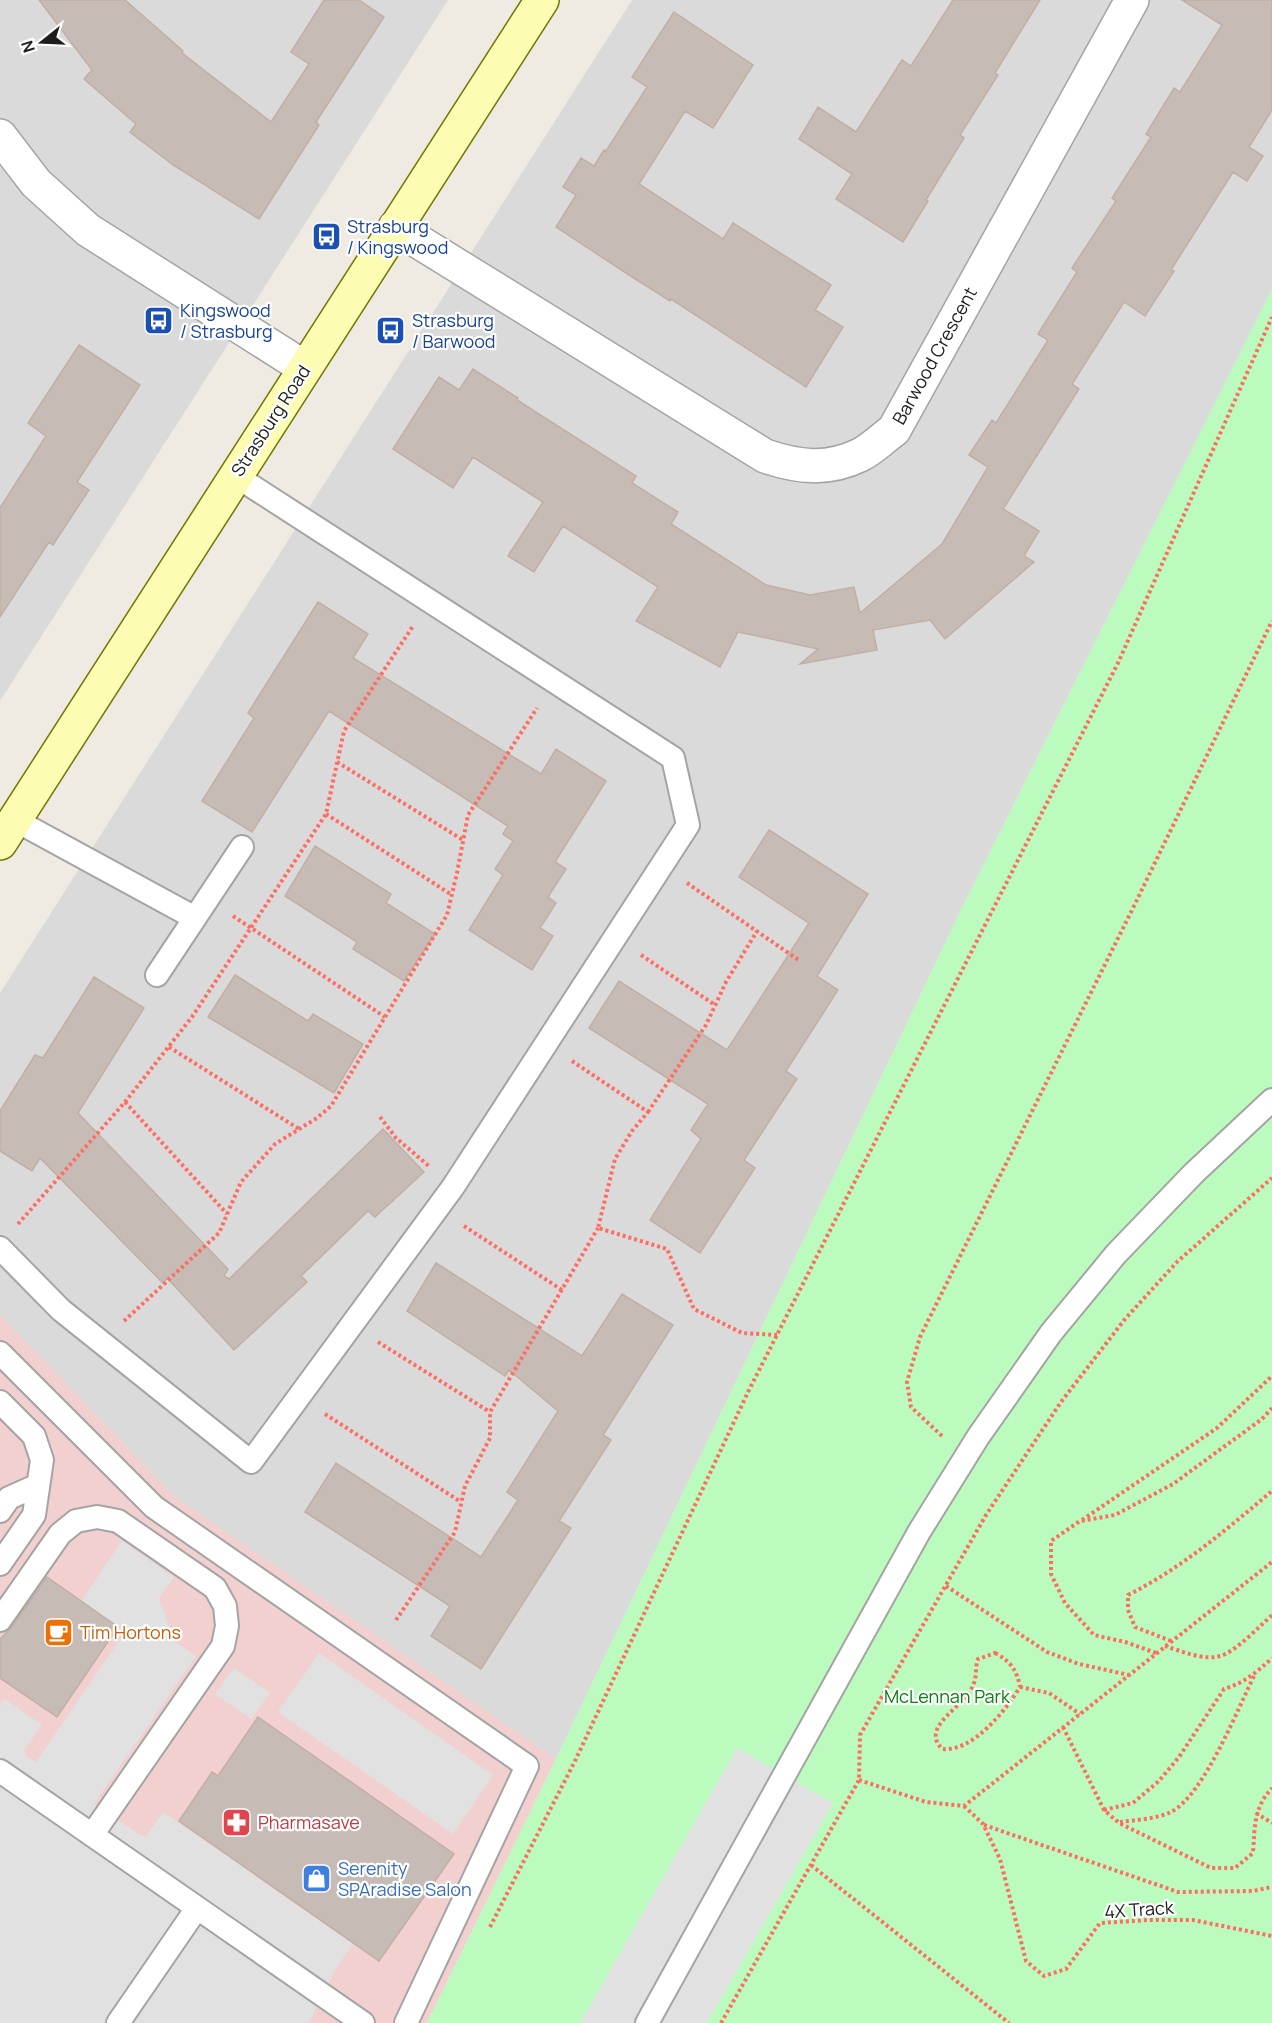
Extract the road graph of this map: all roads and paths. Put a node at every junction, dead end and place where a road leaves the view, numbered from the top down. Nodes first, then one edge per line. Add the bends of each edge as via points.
1 (542, 0) edge
2 (1132, 0) edge
3 (0, 136) edge
4 (395, 228) junction
5 (1272, 317) edge
6 (305, 368) junction
7 (236, 476) junction
8 (429, 600) junction
9 (1272, 621) edge
10 (555, 681) junction
11 (337, 762) junction
12 (326, 814) junction
13 (7, 831) edge
14 (464, 840) junction
15 (242, 847) dead end
16 (662, 867) junction
17 (452, 894) junction
18 (208, 899) junction
19 (195, 918) junction
20 (251, 928) junction
21 (757, 931) junction
22 (616, 938) junction
23 (800, 961) dead end
24 (157, 975) dead end
25 (715, 1005) junction
26 (385, 1017) junction
27 (546, 1046) junction
28 (169, 1047) junction
29 (1272, 1100) edge
30 (124, 1102) junction
31 (648, 1112) junction
32 (380, 1117) dead end
33 (299, 1129) junction
34 (1272, 1178) edge
35 (453, 1187) junction
36 (227, 1214) junction
37 (16, 1227) dead end
38 (598, 1228) junction
39 (0, 1248) edge
40 (562, 1290) junction
41 (352, 1325) junction
42 (777, 1335) junction
43 (101, 1342) junction
44 (0, 1353) edge
45 (1272, 1376) edge
46 (300, 1397) junction
47 (0, 1402) edge
48 (1272, 1408) edge
49 (490, 1412) junction
50 (967, 1454) junction
51 (38, 1485) junction
52 (1272, 1491) edge
53 (461, 1502) junction
54 (0, 1511) edge
55 (1080, 1521) junction
56 (1272, 1562) edge
57 (0, 1564) edge
58 (946, 1586) junction
59 (1272, 1615) edge
60 (0, 1620) edge
61 (396, 1620) dead end
62 (1171, 1641) junction
63 (1165, 1646) junction
64 (1156, 1653) junction
65 (1272, 1658) edge
66 (1256, 1674) junction
67 (1129, 1675) junction
68 (1020, 1687) junction
69 (1080, 1714) junction
70 (1063, 1726) junction
71 (0, 1771) edge
72 (859, 1780) junction
73 (1272, 1788) edge
74 (964, 1806) junction
75 (1104, 1810) junction
76 (1256, 1813) junction
77 (1119, 1822) junction
78 (1272, 1823) edge
79 (983, 1824) junction
80 (92, 1835) junction
81 (812, 1865) junction
82 (1272, 1887) edge
83 (197, 1908) junction
84 (489, 1929) dead end
85 (1272, 1936) edge
86 (118, 2023) edge
87 (363, 2023) edge
88 (406, 2023) edge
89 (647, 2023) edge
90 (721, 2023) edge
91 (1009, 2023) edge

1 - 4 street, Strasburg Road
2 - 4 street, Barwood Crescent via 894,430 861,454 829,466 791,465 765,456
3 - 6 street via 36,183 88,230
4 - 6 street, Strasburg Road
5 - 42 path via 1118,663
6 - 7 street, Strasburg Road
7 - 8 lane
7 - 13 street, Strasburg Road
8 - 10 lane
8 - 11 path via 344,731
9 - 50 path via 920,1337 907,1382 911,1407
10 - 14 path via 468,815
10 - 16 lane via 673,758 688,825
11 - 12 path
11 - 14 path
12 - 17 path
12 - 20 path
13 - 19 lane
14 - 17 path
15 - 18 lane
16 - 21 path
16 - 22 lane
17 - 26 path via 447,915
18 - 19 lane
18 - 20 path
19 - 24 lane
20 - 26 path
20 - 28 path
21 - 23 path
21 - 25 path
22 - 25 path
22 - 27 lane
25 - 31 path
26 - 33 path via 331,1106
27 - 31 path
27 - 35 lane
28 - 30 path
28 - 33 path
29 - 50 lane via 1116,1254 1051,1333
30 - 36 path
30 - 37 path
31 - 38 path via 615,1159
32 - 35 path via 396,1138
33 - 36 path via 275,1144 241,1182
34 - 58 path via 1177,1262 1125,1318 1061,1402 986,1515
35 - 40 path via 459,1223
35 - 41 lane
36 - 43 path via 219,1233
38 - 40 path
38 - 42 path via 667,1249 694,1309 742,1333
39 - 43 lane via 61,1310
40 - 49 path
41 - 46 lane
41 - 49 path
42 - 84 path via 575,1761
43 - 46 lane via 251,1462
44 - 88 lane via 154,1507 526,1766
45 - 55 path via 1217,1428
46 - 53 path
47 - 51 lane via 34,1436 42,1460
48 - 55 path via 1173,1484 1115,1515
49 - 53 path via 490,1438
50 - 89 lane via 919,1532
51 - 54 lane via 9,1498
51 - 57 lane via 34,1515
52 - 62 path via 1224,1532 1128,1595 1128,1610 1135,1627
53 - 61 path via 455,1532
55 - 64 path via 1051,1541 1051,1574 1065,1603 1094,1635
56 - 62 path
58 - 67 path via 1047,1652
58 - 72 path via 860,1735
59 - 63 path via 1220,1656
60 - 80 lane via 60,1534 76,1521 97,1517 118,1521 215,1588 225,1605 227,1626 223,1646
62 - 63 path
63 - 64 path
64 - 67 path
65 - 66 path
66 - 75 path via 1224,1689 1159,1780 1133,1803
66 - 77 path via 1218,1749 1185,1802 1170,1812
67 - 69 path
68 - 68 path via 1009,1705 964,1746 942,1749 937,1743 936,1726 968,1693 978,1659 994,1653 1004,1657 1018,1676
68 - 69 path via 1049,1693
69 - 70 path
70 - 74 path
70 - 75 path
71 - 80 lane
72 - 74 path via 926,1802
72 - 81 path
73 - 76 path
74 - 79 path, 4X Track
75 - 77 path
76 - 77 path via 1253,1853 1235,1869 1211,1868
76 - 78 path
79 - 82 path via 1178,1892
79 - 85 path, 4X Track via 1000,1859 1026,1961 1044,1976 1066,1969 1100,1923 1193,1920
80 - 83 lane
81 - 90 path
81 - 91 path
83 - 86 lane
83 - 87 lane

